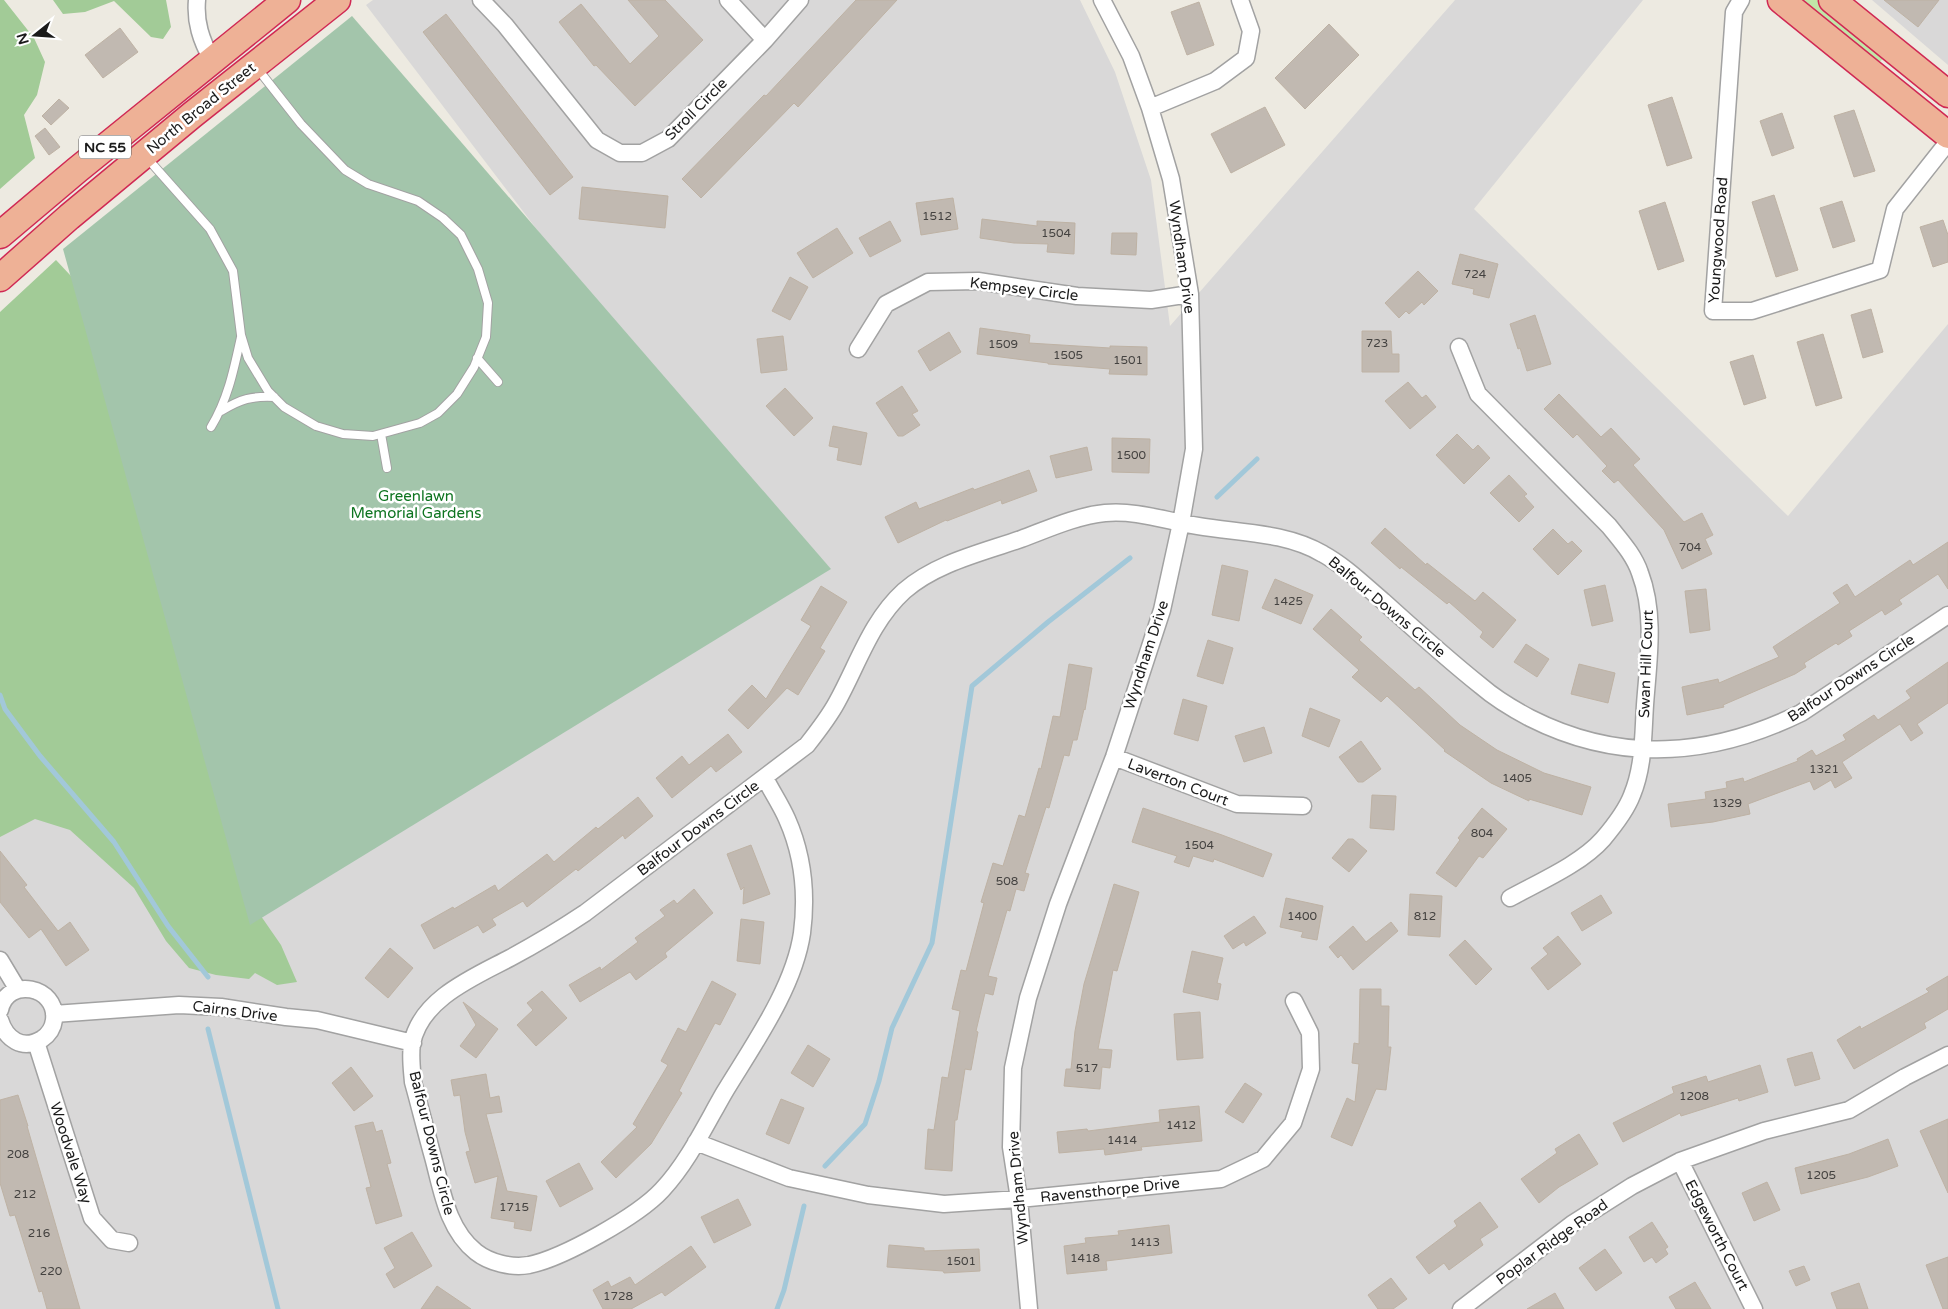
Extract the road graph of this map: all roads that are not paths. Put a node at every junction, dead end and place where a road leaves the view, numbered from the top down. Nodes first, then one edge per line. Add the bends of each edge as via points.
1 (197, 0) edge
2 (287, 0) edge
3 (337, 0) edge
4 (481, 0) edge
5 (728, 0) edge
6 (800, 0) edge
7 (1102, 0) edge
8 (1240, 0) edge
9 (1740, 0) edge
10 (1781, 0) edge
11 (1832, 0) edge
12 (765, 40) junction
13 (212, 60) junction
14 (254, 64) junction
15 (1948, 94) edge
16 (1150, 108) junction
17 (1948, 135) edge
18 (1948, 142) edge
19 (144, 154) junction
20 (0, 235) edge
21 (0, 278) edge
22 (1190, 294) junction
23 (241, 335) junction
24 (1459, 347) dead end
25 (858, 349) dead end
26 (478, 358) junction
27 (498, 382) dead end
28 (274, 398) junction
29 (222, 411) junction
30 (211, 427) dead end
31 (381, 434) junction
32 (387, 468) dead end
33 (1181, 524) junction
34 (1948, 615) edge
35 (1643, 750) junction
36 (1114, 757) junction
37 (764, 778) junction
38 (1303, 806) dead end
39 (1510, 898) dead end
40 (0, 960) edge
41 (18, 990) junction
42 (1294, 1001) dead end
43 (0, 1010) edge
44 (54, 1014) junction
45 (0, 1020) edge
46 (36, 1042) junction
47 (412, 1042) junction
48 (1948, 1055) edge
49 (696, 1142) junction
50 (1680, 1161) junction
51 (1019, 1199) junction
52 (129, 1243) dead end
53 (1469, 1307) edge
54 (1028, 1309) edge
55 (1754, 1309) edge

1 - 13 street via 199,32
2 - 13 highway, North Broad Street / NC 55
3 - 14 highway, North Broad Street / NC 55
4 - 12 street, Stroll Circle via 505,25 597,140 620,153 642,153 668,139
5 - 12 street
6 - 12 street, Stroll Circle
7 - 16 street, Wyndham Drive via 1131,56
8 - 16 street via 1251,31 1246,58 1215,81
9 - 18 street, Youngwood Road via 1734,12 1713,311 1752,311 1880,270 1895,209
10 - 17 highway
11 - 15 highway
13 - 20 highway, North Broad Street / NC 55
14 - 19 highway, North Broad Street / NC 55
14 - 26 lane via 301,124 345,170 368,184 418,201 461,235 478,269 488,303 486,337
16 - 22 street, Wyndham Drive via 1171,180
19 - 21 highway, North Broad Street / NC 55
19 - 23 lane via 210,229 218,243 233,271
22 - 25 street, Kempsey Circle via 1151,300 1077,296 978,281 928,282 886,304
22 - 33 street, Wyndham Drive via 1194,449
23 - 28 lane via 248,358
23 - 29 lane
24 - 35 street, Swan Hill Court via 1478,394 1609,526 1628,549 1640,572 1650,618
26 - 27 lane
26 - 31 lane via 457,394 438,413 420,423
28 - 29 lane via 256,396
28 - 31 lane via 316,426 343,434
29 - 30 lane
31 - 32 lane
33 - 35 street, Balfour Downs Circle via 1264,535 1310,546 1349,572 1483,689 1511,708 1576,738
33 - 36 street, Wyndham Drive via 1162,610
33 - 37 street, Balfour Downs Circle via 1133,512 1104,513 1075,519 929,573 888,608 823,725 807,744
34 - 35 street, Balfour Downs Circle via 1801,713 1775,726 1710,745
35 - 39 street, Swan Hill Court via 1632,795 1601,841 1576,860
36 - 38 street, Laverton Court via 1237,804
36 - 51 street, Wyndham Drive via 1058,904 1028,998 1014,1068 1011,1147
37 - 47 street, Balfour Downs Circle via 585,913 453,988 432,1007
37 - 49 street, Balfour Downs Circle via 787,820 803,874 802,934 784,991
40 - 41 street
41 - 43 street via 4,1000
41 - 44 street via 26,988 42,993 53,1006
42 - 51 street, Ravensthorpe Drive via 1310,1033 1311,1069 1293,1123 1263,1159 1222,1178
44 - 46 street via 50,1032
44 - 47 street, Cairns Drive via 206,1006 317,1020
45 - 46 street via 10,1038 27,1044
46 - 52 street, Woodvale Way via 92,1218 112,1240
47 - 49 street, Balfour Downs Circle via 413,1082 451,1220 477,1253 495,1262 527,1265 554,1258 604,1232 661,1192
48 - 50 street, Poplar Ridge Road via 1849,1110 1764,1131
49 - 51 street, Ravensthorpe Drive via 789,1178 868,1195 944,1204
50 - 53 street, Poplar Ridge Road via 1632,1186 1572,1224
50 - 55 street, Edgeworth Court
51 - 54 street, Wyndham Drive

